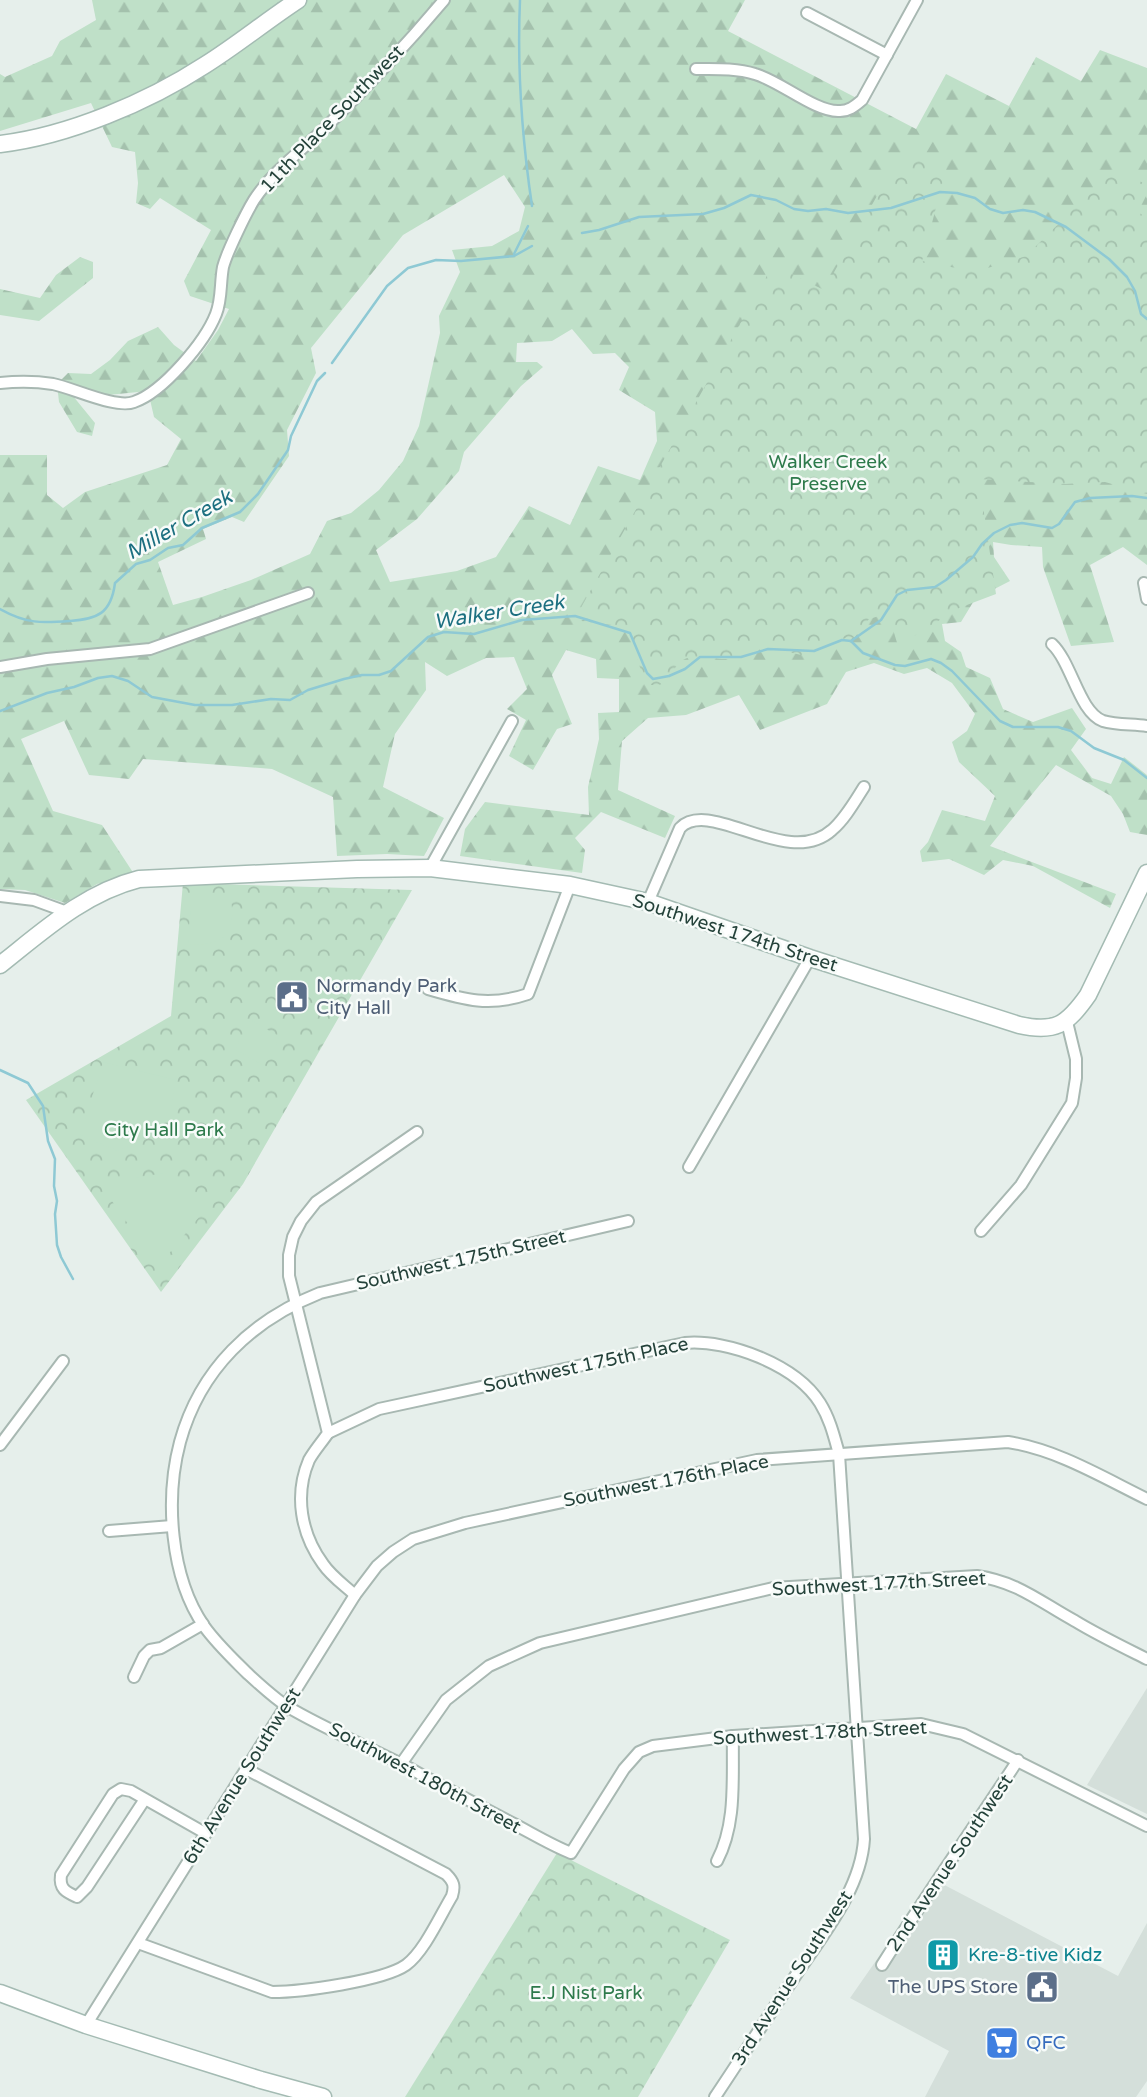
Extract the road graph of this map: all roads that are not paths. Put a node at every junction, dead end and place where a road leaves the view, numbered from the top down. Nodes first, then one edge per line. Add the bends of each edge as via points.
1 (298, 0) edge
2 (444, 0) edge
3 (917, 0) edge
4 (807, 13) dead end
5 (887, 55) junction
6 (696, 69) dead end
7 (0, 144) edge
8 (0, 383) edge
9 (1144, 583) dead end
10 (308, 593) dead end
11 (1147, 599) edge
12 (1052, 644) dead end
13 (0, 667) edge
14 (512, 721) dead end
15 (1147, 726) edge
16 (864, 787) dead end
17 (430, 868) junction
18 (1147, 873) edge
19 (570, 885) junction
20 (0, 896) edge
21 (648, 902) junction
22 (67, 912) junction
23 (810, 958) junction
24 (0, 965) edge
25 (428, 989) dead end
26 (1067, 1021) junction
27 (417, 1132) dead end
28 (689, 1167) dead end
29 (628, 1222) dead end
30 (981, 1230) dead end
31 (295, 1303) junction
32 (63, 1361) dead end
33 (328, 1433) junction
34 (0, 1445) edge
35 (839, 1454) junction
36 (1147, 1499) edge
37 (172, 1526) junction
38 (109, 1531) dead end
39 (413, 1539) joint
40 (847, 1582) junction
41 (355, 1595) junction
42 (203, 1624) junction
43 (1147, 1659) edge
44 (134, 1677) dead end
45 (286, 1706) junction
46 (857, 1730) junction
47 (733, 1736) junction
48 (1018, 1760) junction
49 (401, 1764) junction
50 (246, 1769) junction
51 (145, 1799) junction
52 (1147, 1826) edge
53 (205, 1833) junction
54 (565, 1851) joint
55 (717, 1861) dead end
56 (138, 1943) junction
57 (882, 1965) dead end
58 (0, 1993) edge
59 (86, 2025) junction
60 (323, 2097) edge
61 (715, 2097) edge

1 - 7 street via 157,94 50,134
2 - 8 street, 11th Place Southwest via 254,199 224,265 211,326 159,387 123,404 52,384
3 - 5 street
4 - 5 street
5 - 6 street via 862,100 846,110 829,110 750,72
9 - 11 street
10 - 13 street via 150,649
12 - 15 street via 1093,715 1107,722
14 - 17 street
16 - 21 street via 832,831 806,843 709,821 685,822
17 - 19 street, Southwest 174th Street
17 - 22 street, Southwest 174th Street via 139,879 115,885
18 - 26 street via 1088,995
19 - 21 street, Southwest 174th Street
19 - 25 street via 528,994 494,1002
20 - 22 street via 34,900
21 - 23 street, Southwest 174th Street
22 - 24 street, Southwest 174th Street
23 - 26 street, Southwest 174th Street via 1019,1025 1053,1028
23 - 28 street
26 - 30 street via 1076,1059 1072,1103 1021,1185
27 - 31 street via 316,1202 301,1221 289,1255
29 - 31 street, Southwest 175th Street via 360,1282
31 - 33 street
31 - 37 street, Southwest 175th Street via 256,1326 231,1349 197,1399 176,1456
32 - 34 street
33 - 35 street, Southwest 175th Place via 379,1409 701,1342 755,1356 808,1390 832,1427
33 - 41 street via 310,1458 303,1479 302,1520 324,1567
35 - 36 street, Southwest 176th Place via 1008,1441 1054,1454
35 - 39 street, Southwest 176th Place via 757,1460 465,1523
35 - 40 street, Southwest 175th Place
37 - 38 street
37 - 42 street, Southwest 180th Street via 179,1567
39 - 41 street, 6th Avenue Southwest via 377,1566
40 - 43 street, Southwest 177th Street via 994,1578 1027,1591
40 - 46 street, 3rd Avenue Southwest
40 - 49 street, Southwest 177th Street via 774,1588 540,1643 489,1666 446,1700
41 - 45 street, 6th Avenue Southwest
42 - 44 street via 150,1650
42 - 45 street, Southwest 180th Street via 226,1653
45 - 49 street, Southwest 180th Street
45 - 50 street, 6th Avenue Southwest
46 - 47 street, Southwest 178th Street
46 - 48 street, Southwest 178th Street via 921,1724 941,1727
46 - 61 street, 3rd Avenue Southwest via 864,1839 857,1873 830,1923
47 - 54 street, Southwest 178th Street via 664,1744 639,1752 571,1853
47 - 55 street via 730,1824
48 - 52 street, Southwest 178th Street
48 - 57 street, 2nd Avenue Southwest
49 - 54 street, Southwest 180th Street
50 - 53 street, 6th Avenue Southwest
50 - 56 street via 453,1881 452,1896 417,1954 388,1973 272,1992
51 - 51 street via 131,1791 113,1794 61,1875 65,1892 77,1897 87,1887
51 - 53 street
53 - 56 street, 6th Avenue Southwest
56 - 59 street, 6th Avenue Southwest
58 - 59 street
59 - 60 street

